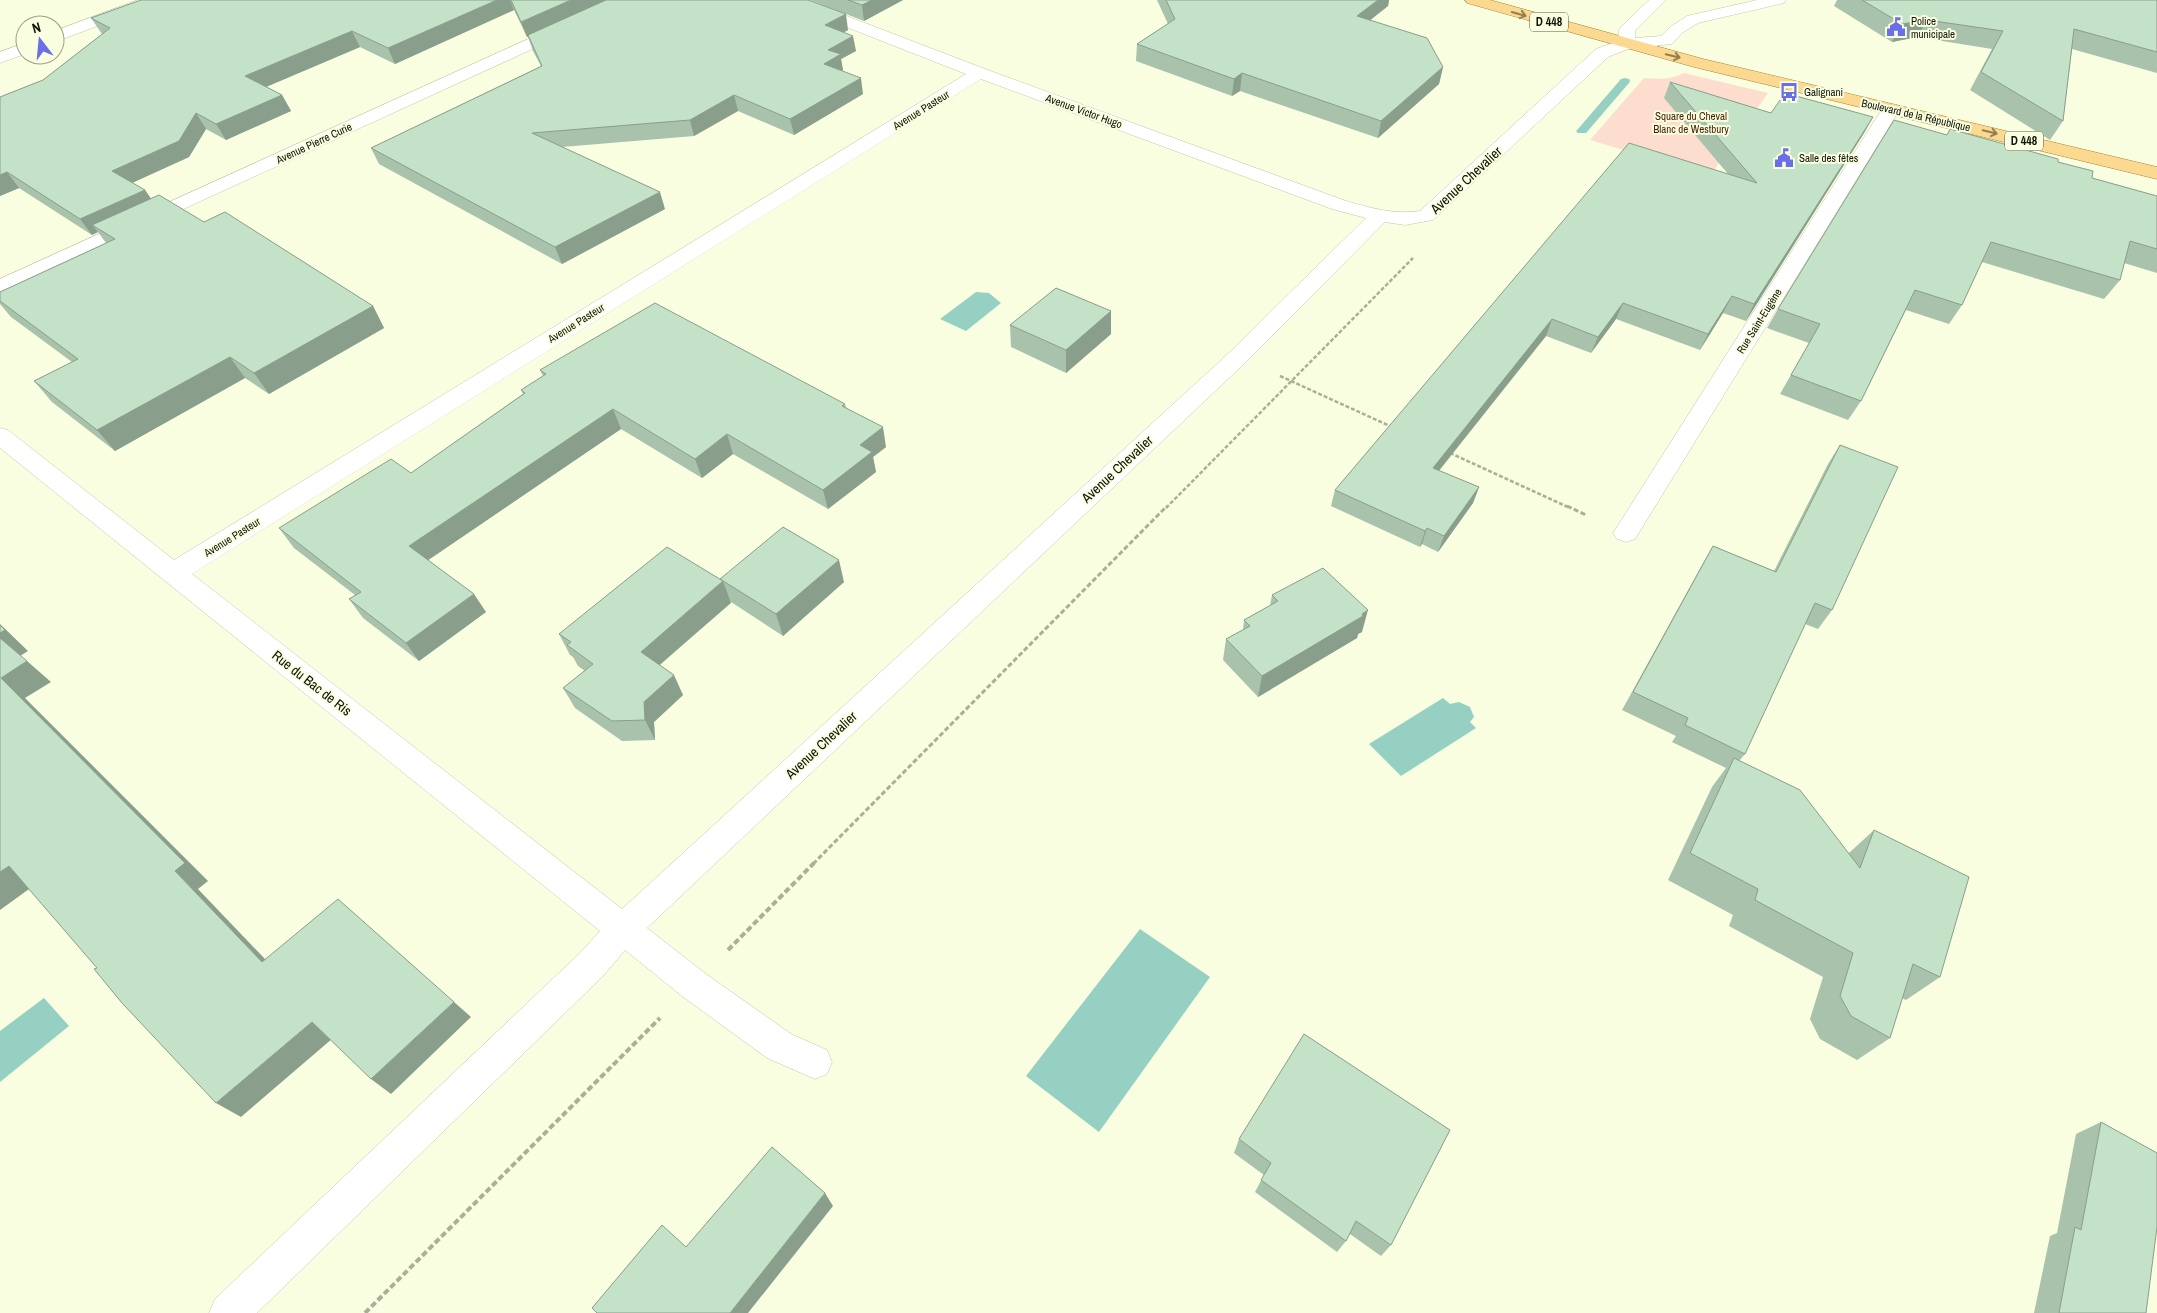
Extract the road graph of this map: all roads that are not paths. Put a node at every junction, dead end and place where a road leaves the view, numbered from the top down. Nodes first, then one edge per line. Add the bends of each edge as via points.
1 (152, 0) edge
2 (627, 0) edge
3 (790, 0) edge
4 (1473, 0) edge
5 (1778, 0) edge
6 (1663, 9) edge
7 (1693, 18) junction
8 (65, 33) edge
9 (1626, 44) junction
10 (15, 52) edge
11 (0, 58) edge
12 (979, 73) junction
13 (1891, 109) junction
14 (2157, 173) edge
15 (1380, 216) junction
16 (0, 287) edge
17 (0, 436) edge
18 (1626, 533) road end
19 (173, 573) junction
20 (622, 930) junction
21 (815, 1062) dead end
22 (229, 1313) edge

1 - 8 street
2 - 16 street, Avenue Pierre Curie
3 - 12 street, Avenue Victor Hugo
4 -> 9 main road, Boulevard de la République / D 448
5 - 7 street
6 - 7 street
6 - 9 street via 1627,30
7 - 9 street, Avenue Chevalier via 1666,40
9 -> 13 main road, Boulevard de la République / D 448
9 - 15 street, Avenue Chevalier via 1602,53 1590,63 1426,216 1405,219
10 - 11 street
12 - 15 street, Avenue Victor Hugo via 1339,205
12 - 19 street, Avenue Pasteur
13 -> 14 main road, Boulevard de la République / D 448
13 - 18 street, Rue Saint-Eugène
15 - 20 street, Avenue Chevalier via 1238,357
17 - 19 street, Rue du Bac de Ris
19 - 20 street, Rue du Bac de Ris
20 - 21 street, Rue du Bac de Ris via 778,1046
20 - 22 street, Avenue Chevalier via 591,965

